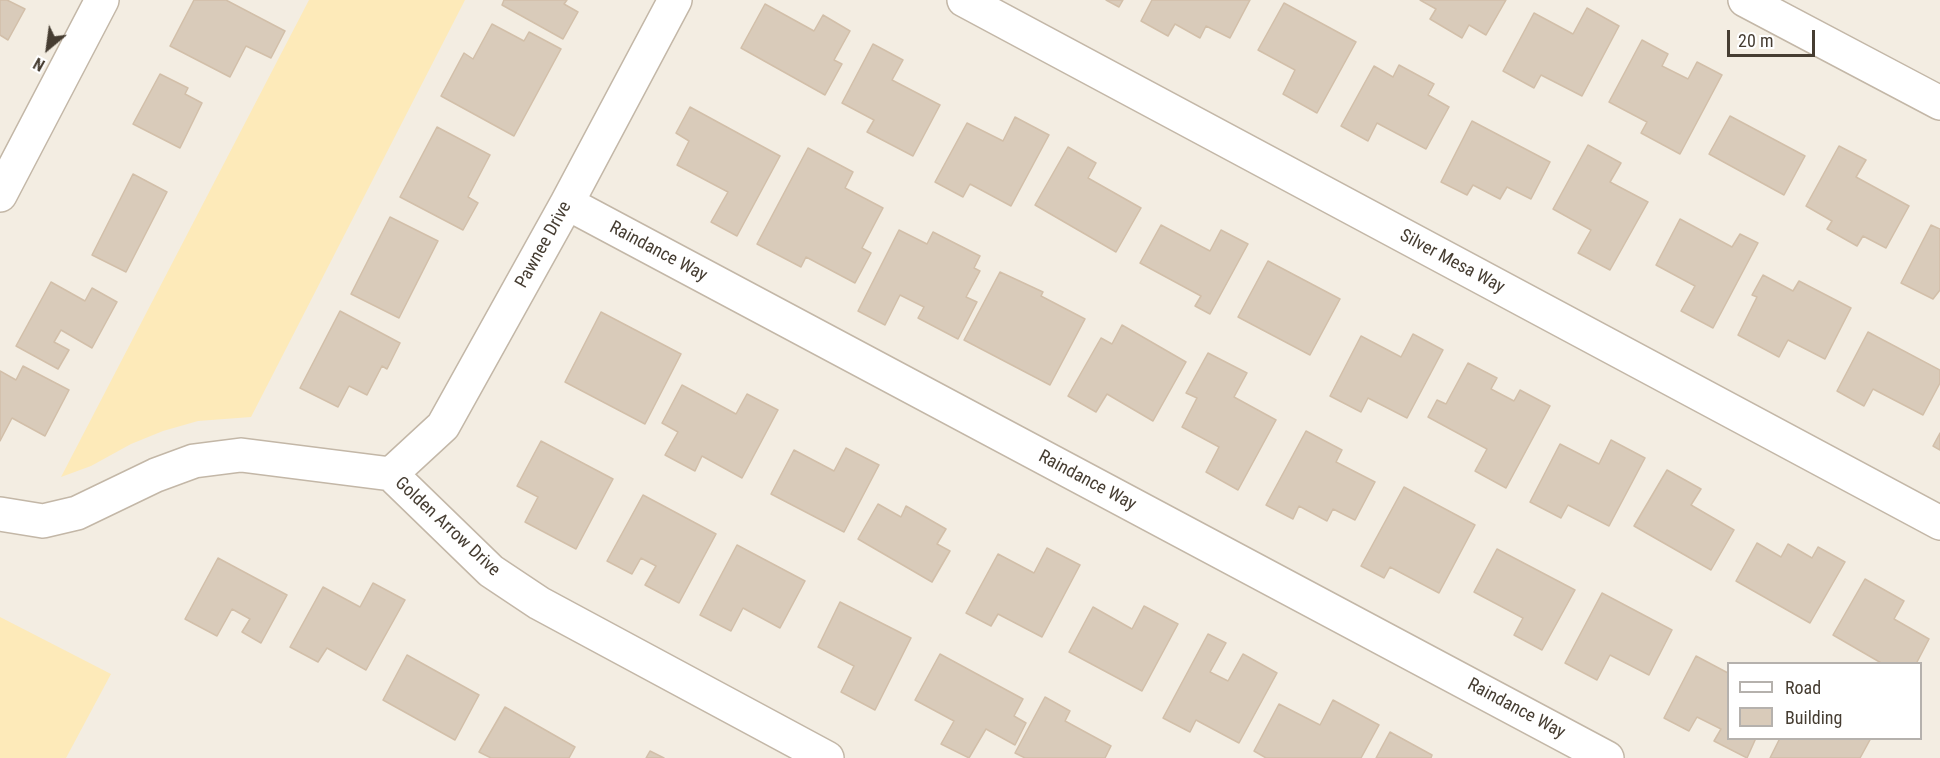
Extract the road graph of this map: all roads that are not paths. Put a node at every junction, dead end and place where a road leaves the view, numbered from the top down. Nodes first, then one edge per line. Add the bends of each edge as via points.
1 (102, 0) edge
2 (675, 0) edge
3 (964, 0) edge
4 (1745, 0) edge
5 (1940, 103) edge
6 (0, 195) edge
7 (567, 203) junction
8 (391, 474) junction
9 (0, 514) edge
10 (1940, 523) edge
11 (827, 758) edge
12 (1607, 758) edge

1 - 6 street
2 - 7 street, Pawnee Drive
3 - 10 street, Silver Mesa Way
4 - 5 street
7 - 8 street, Pawnee Drive via 443,426
7 - 12 street, Raindance Way
8 - 9 street, Golden Arrow Drive via 241,455 194,461 77,513 43,520
8 - 11 street, Golden Arrow Drive via 491,571 539,603

